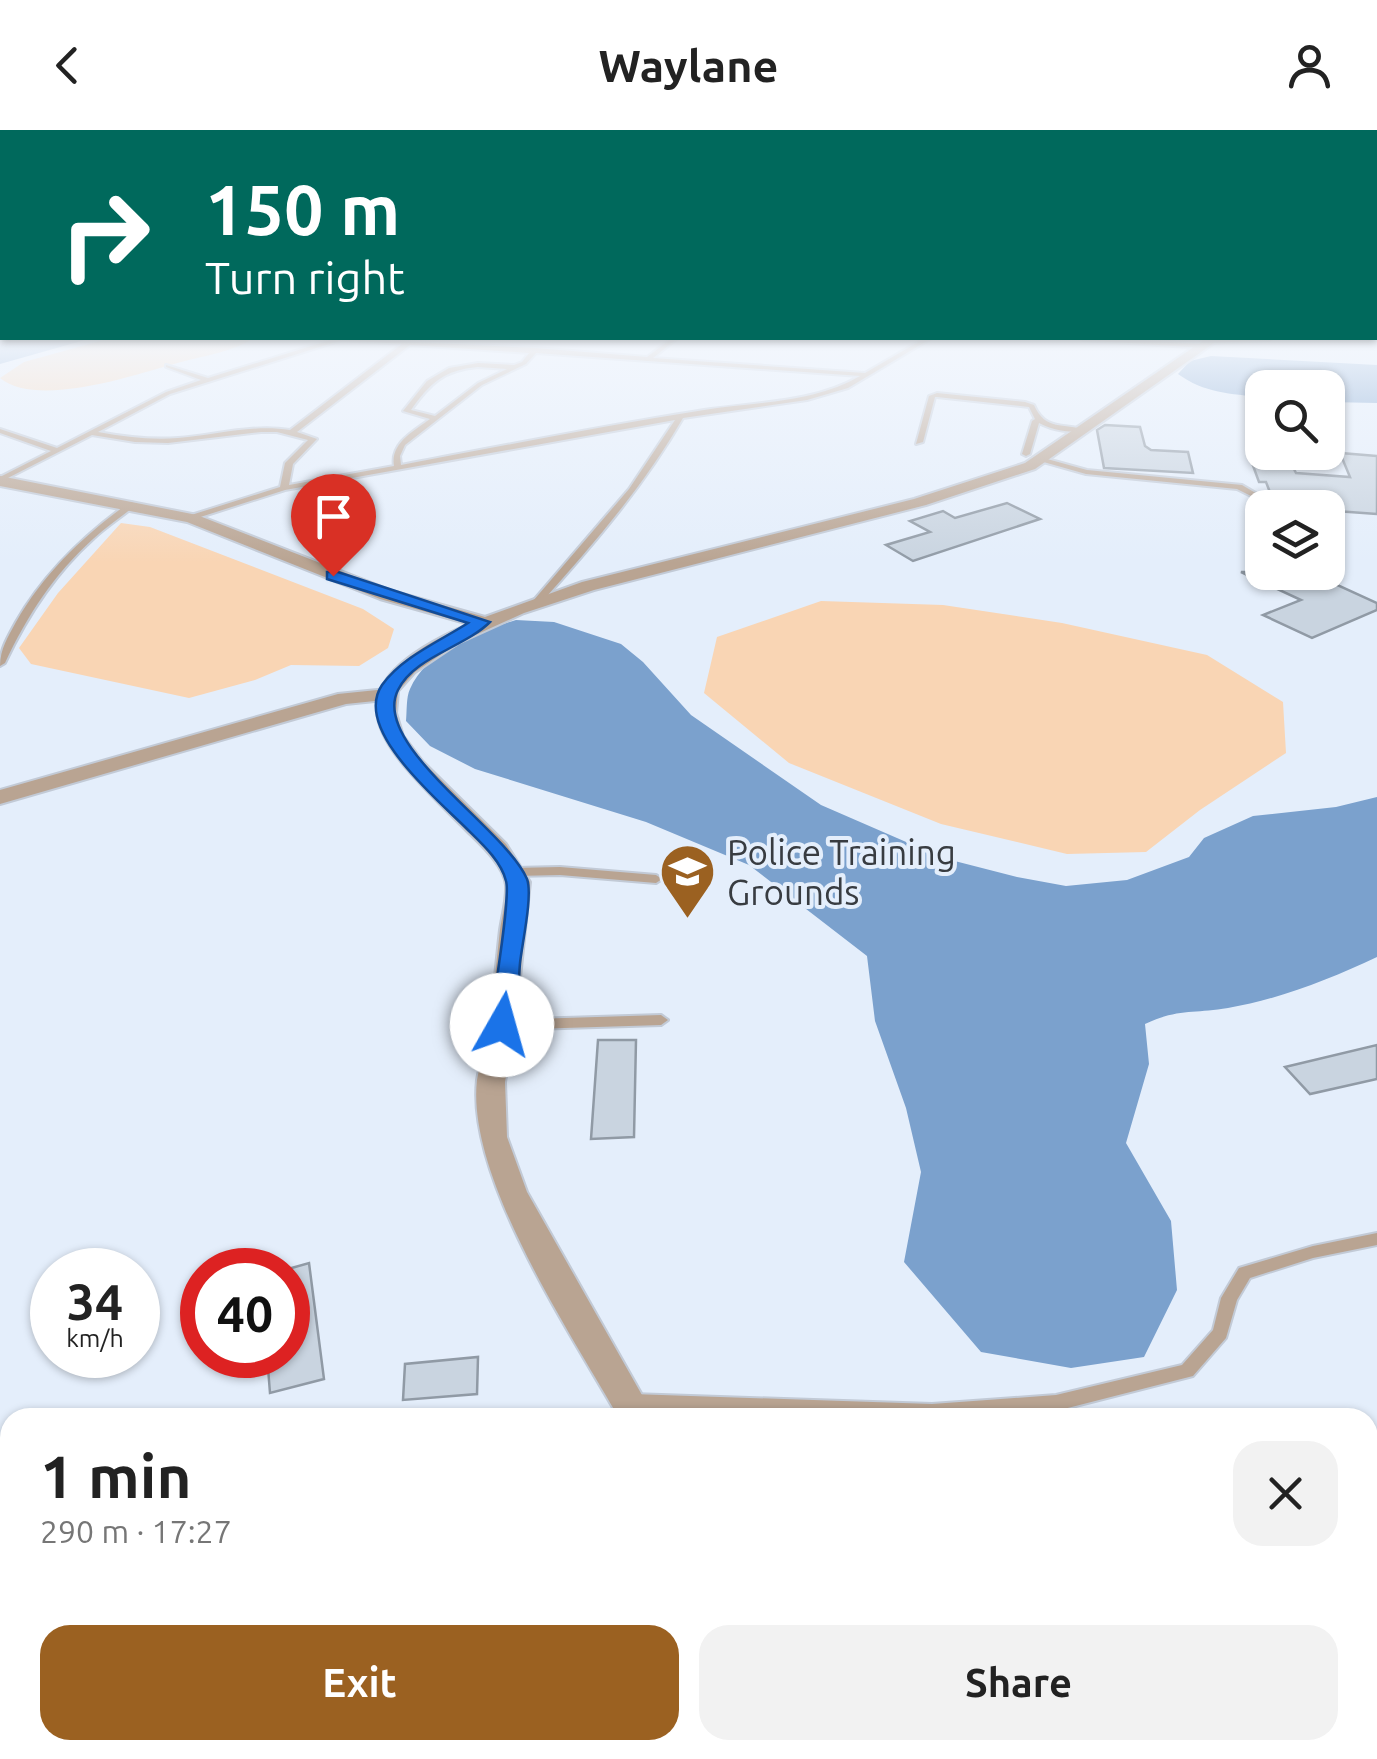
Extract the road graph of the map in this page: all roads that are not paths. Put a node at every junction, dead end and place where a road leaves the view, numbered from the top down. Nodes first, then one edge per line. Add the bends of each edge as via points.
1 (130, 411) edge
2 (320, 411) edge
3 (406, 411) edge
4 (445, 411) edge
5 (720, 411) edge
6 (929, 411) edge
7 (1033, 411) edge
8 (1109, 411) edge
9 (680, 417) junction
10 (436, 418) junction
11 (1036, 421) junction
12 (1082, 430) junction
13 (0, 431) edge
14 (92, 433) junction
15 (291, 433) junction
16 (920, 442) dead end
17 (57, 450) junction
18 (1034, 456) junction
19 (398, 467) junction
20 (0, 480) edge
21 (284, 488) junction
22 (1245, 490) edge
23 (133, 504) junction
24 (191, 518) junction
25 (536, 603) junction
26 (482, 622) junction
27 (4, 644) edge
28 (0, 662) edge
29 (387, 696) junction
30 (0, 798) edge
31 (514, 872) junction
32 (656, 878) dead end
33 (661, 1020) dead end
34 (502, 1025) junction
35 (1377, 1239) edge
36 (633, 1408) edge
37 (987, 1408) edge

1 - 14 lane
2 - 15 lane
3 - 10 lane
4 - 10 lane
5 - 9 lane
6 - 16 lane
7 - 11 lane
8 - 12 street
9 - 19 lane
9 - 25 lane via 596,538
10 - 19 lane via 402,444
11 - 12 lane
11 - 18 lane
12 - 18 street
13 - 17 lane
14 - 15 lane via 152,441 238,429
14 - 17 lane
15 - 21 lane via 314,440 289,464
17 - 20 lane
18 - 22 lane via 1086,472
18 - 25 street via 920,502
19 - 21 lane
20 - 23 street
21 - 24 lane
23 - 24 street
23 - 27 lane via 76,546
24 - 26 street via 386,595
25 - 26 street
26 - 29 street via 408,668
27 - 28 lane
29 - 30 street via 344,698
29 - 31 street via 393,736 414,766
31 - 32 lane
31 - 34 street via 517,912
33 - 34 lane
34 - 36 street via 490,1109 501,1165
35 - 37 lane via 1245,1273 1229,1298 1220,1333 1186,1372 1056,1403

